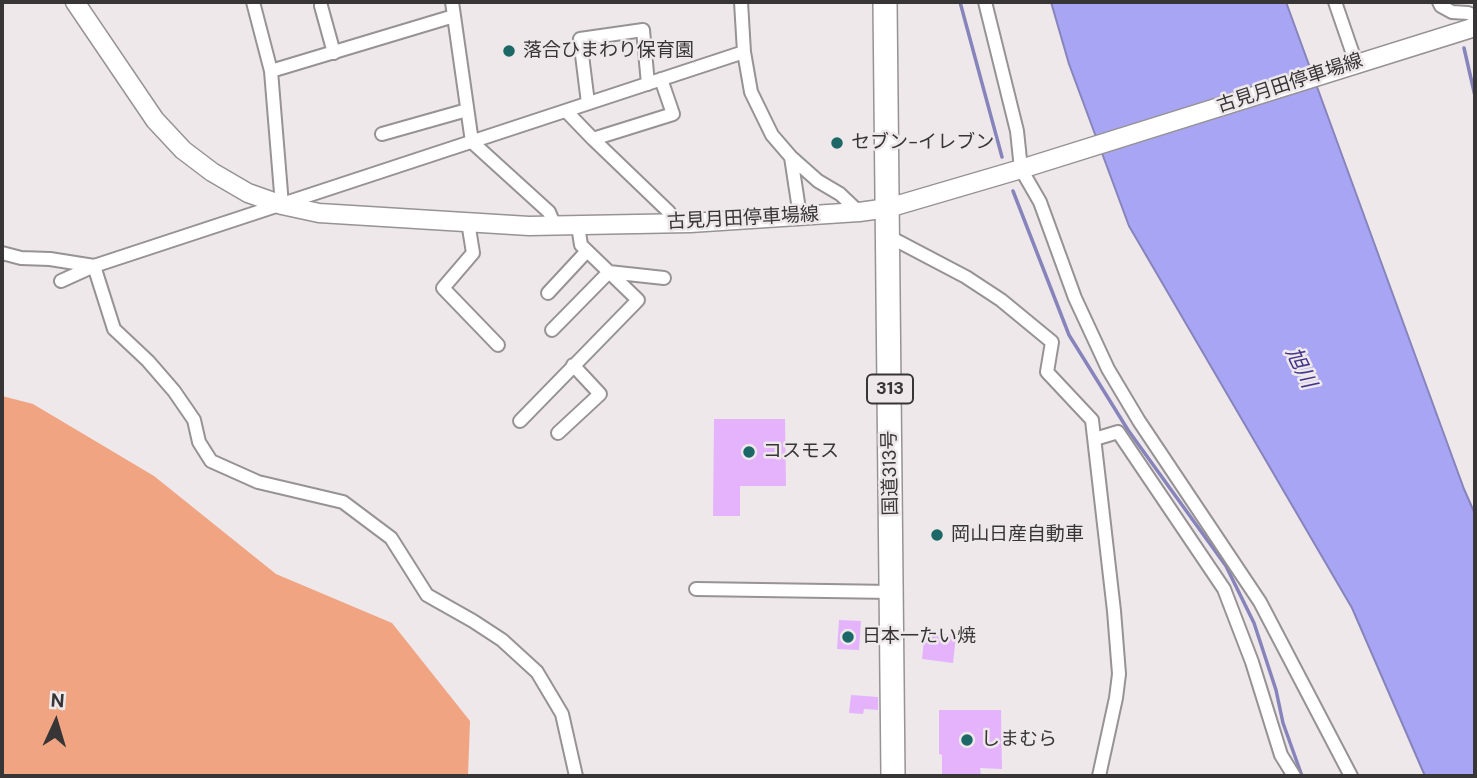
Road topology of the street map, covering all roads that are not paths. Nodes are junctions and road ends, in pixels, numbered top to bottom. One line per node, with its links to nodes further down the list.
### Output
1 (75, 2): 26 (main road, 古見月田停車場線)
2 (253, 2): 16 (street)
3 (452, 2): 10 (street)
4 (741, 2): 13 (street)
5 (885, 2): 27 (highway, 国道313号 / 313)
6 (985, 2): 25 (street)
7 (1335, 2): 15 (street)
8 (1439, 2): 11 (street)
9 (321, 6): 14 (street)
10 (454, 16): 14 (street); 19 (street)
11 (1475, 16)
12 (1475, 27): 15 (main road, 古見月田停車場線)
13 (744, 52): 17 (street); 24 (street)
14 (334, 53): 16 (street)
15 (1352, 64): 25 (main road, 古見月田停車場線)
16 (271, 71): 26 (street)
17 (654, 82): 18 (street); 18 (street); 22 (street)
18 (589, 103): 20 (street)
19 (467, 110): 21 (street); 23 (street)
20 (566, 111): 22 (street); 23 (street)
21 (382, 134)
22 (593, 139): 31 (street)
23 (472, 142): 26 (street); 32 (street)
24 (791, 157): 28 (street); 29 (street)
25 (1021, 169): 27 (main road, 古見月田停車場線); 54 (street)
26 (282, 205): 30 (main road, 古見月田停車場線); 37 (street)
27 (888, 208): 28 (main road, 古見月田停車場線); 34 (highway, 国道313号 / 313)
28 (859, 212): 29 (main road, 古見月田停車場線)
29 (800, 216): 31 (main road, 古見月田停車場線)
30 (468, 222): 32 (main road, 古見月田停車場線); 43 (street)
31 (670, 223): 33 (main road, 古見月田停車場線)
32 (555, 226): 33 (main road, 古見月田停車場線)
33 (578, 226): 35 (street)
34 (888, 236): 47 (street); 49 (highway, 国道313号 / 313)
35 (587, 251): 38 (street); 41 (street)
36 (2, 253): 37 (street)
37 (94, 266): 40 (street); 50 (street)
38 (609, 272): 39 (street); 42 (street); 44 (street)
39 (664, 278)
40 (61, 281)
41 (548, 293)
42 (552, 330)
43 (498, 345)
44 (573, 365): 45 (street); 46 (street)
45 (520, 421)
46 (558, 433)
47 (1095, 439): 52 (street); 53 (street)
48 (696, 589): 49 (street)
49 (892, 592): 51 (highway, 国道313号 / 313)
50 (576, 776)
51 (893, 776)
52 (1099, 776)
53 (1294, 776)
54 (1351, 776)

